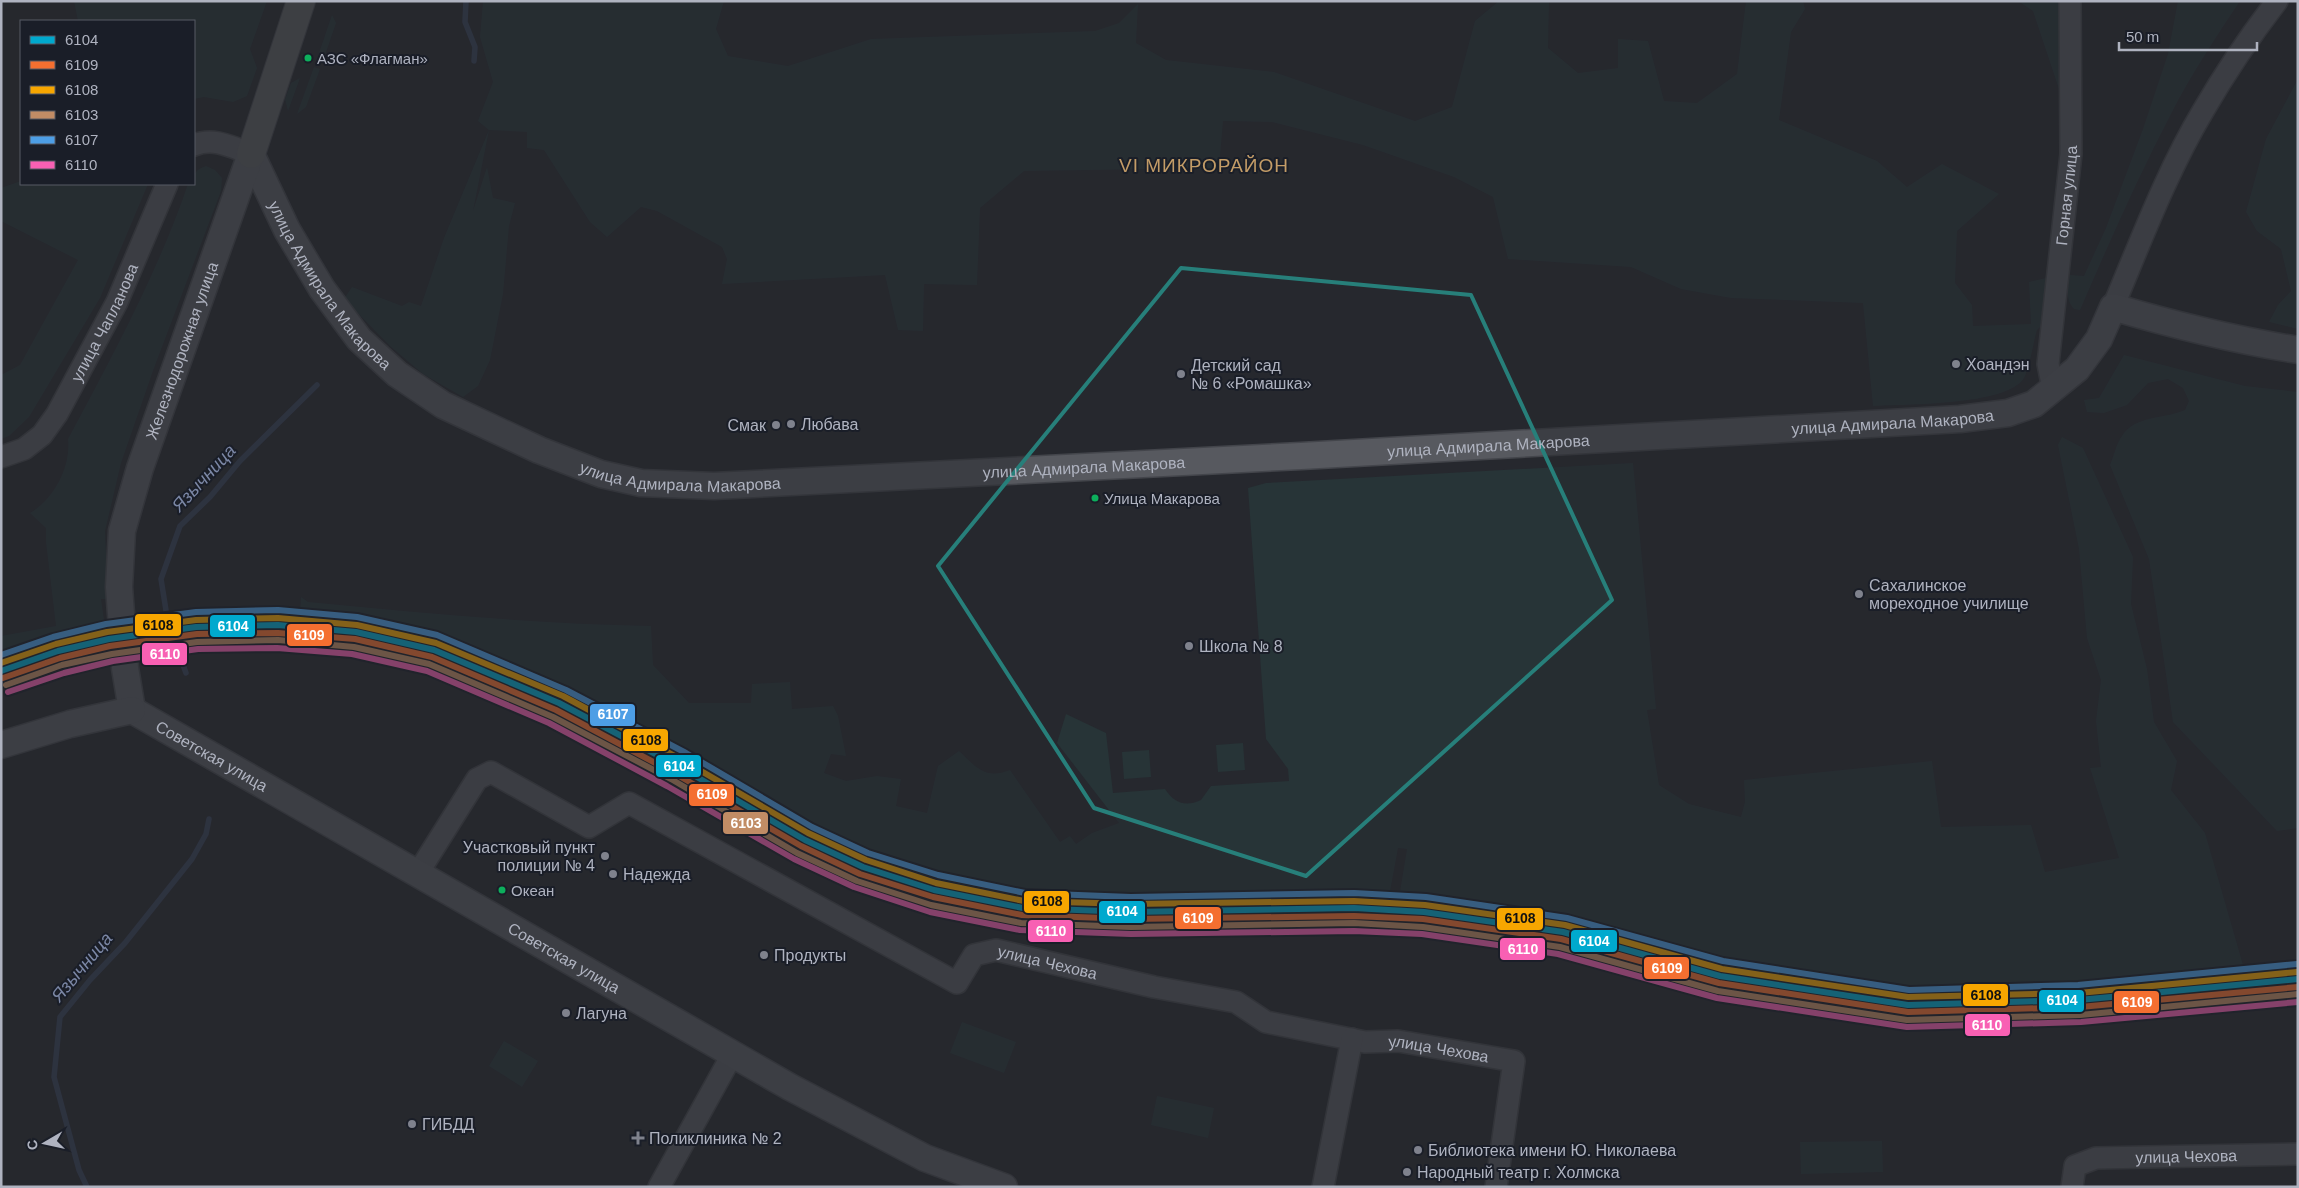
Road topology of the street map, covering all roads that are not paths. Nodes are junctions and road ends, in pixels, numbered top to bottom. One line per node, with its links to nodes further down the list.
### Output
1 (301, 1): 5 (highway, Железнодорожная улица)
2 (2070, 1): 9 (street, Горная улица)
3 (2277, 1): 7 (street)
4 (195, 145): 5 (street)
5 (251, 154): 9 (main road, улица Адмирала Макарова); 11 (main road, Железнодорожная улица)
6 (167, 185): 10 (street, улица Чапланова)
7 (2113, 308): 8 (main road); 9 (main road, улица Адмирала Макарова)
8 (2298, 350)
9 (2053, 389)
10 (1, 457)
11 (132, 710): 12 (main road); 13 (main road, Советская улица)
12 (1, 745)
13 (418, 873): 14 (street, улица Чехова); 15 (main road, Советская улица)
14 (1352, 1040): 19 (street); 20 (street, улица Чехова)
15 (732, 1055): 17 (street); 18 (main road, Советская улица)
16 (2298, 1154): 21 (street, улица Чехова)
17 (659, 1187)
18 (1004, 1187)
19 (1324, 1187)
20 (1496, 1187)
21 (2072, 1187)

